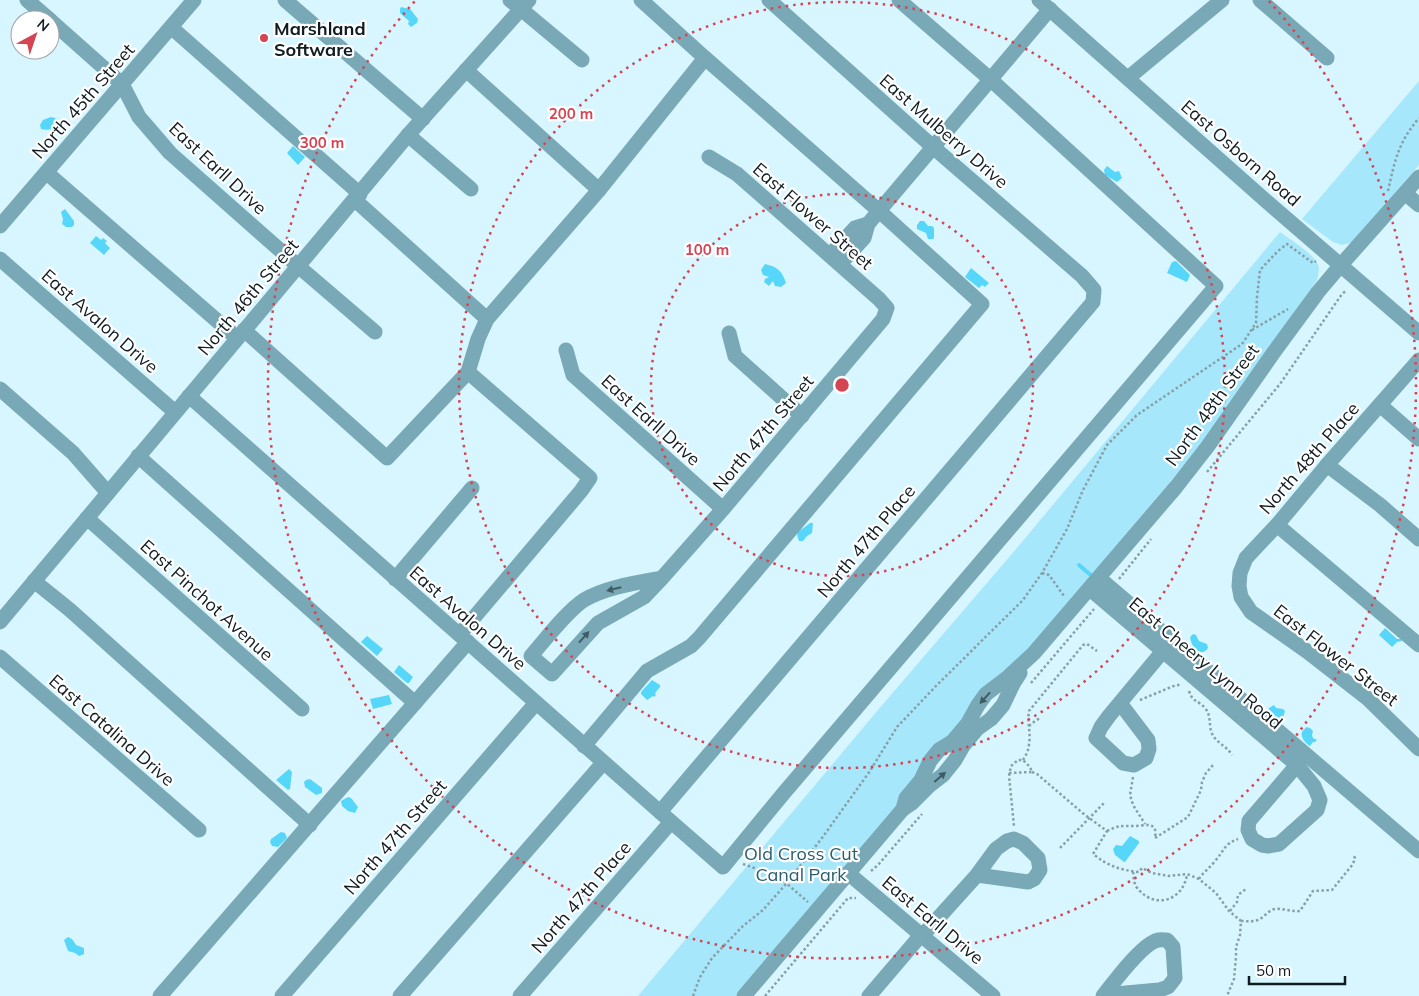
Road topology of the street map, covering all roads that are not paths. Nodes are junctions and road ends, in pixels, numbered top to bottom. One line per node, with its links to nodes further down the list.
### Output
1 (27, 0): 11 (street, East Earll Drive)
2 (194, 0): 12 (street, North 45th Street)
3 (285, 0): 21 (street)
4 (641, 0): 14 (street)
5 (769, 0): 23 (street, East Mulberry Drive)
6 (899, 0): 19 (street)
7 (1222, 0): 18 (street)
8 (1260, 0): 15 (street)
9 (520, 3): 16 (street); 17 (street, North 46th Street)
10 (1044, 5): 18 (street, East Osborn Road); 19 (street)
11 (38, 10)
12 (172, 28): 20 (street, North 45th Street); 30 (street)
13 (60, 29): 20 (street, East Earll Drive)
14 (706, 58): 28 (street); 32 (street)
15 (1327, 58)
16 (582, 60)
17 (466, 70): 21 (street, North 46th Street); 28 (street)
18 (1128, 78): 37 (street, East Osborn Road)
19 (990, 79): 23 (street); 81 (street, East Avalon Drive)
20 (122, 84): 25 (street, North 45th Street); 36 (street, East Earll Drive)
21 (423, 119): 22 (street, North 46th Street)
22 (408, 135): 27 (street); 30 (street, North 46th Street)
23 (933, 147): 32 (street); 38 (street, East Mulberry Drive)
24 (709, 157): 35 (street, East Flower Street)
25 (46, 172): 33 (street, North 45th Street); 44 (street)
26 (1419, 178): 29 (street, North 48th Street)
27 (471, 189)
28 (599, 190): 40 (street)
29 (1406, 194): 31 (street); 37 (street, North 48th Street)
30 (357, 197): 36 (street, North 46th Street); 40 (street)
31 (1419, 205)
32 (879, 211): 35 (street); 77 (street)
33 (0, 226)
34 (0, 259): 51 (street, East Avalon Drive)
35 (835, 260): 39 (street, East Flower Street)
36 (298, 266): 41 (street, East Earll Drive); 44 (street, North 46th Street)
37 (1340, 266): 43 (street, East Osborn Road); 65 (street, North 48th Street)
38 (1094, 290): 81 (street, North 47th Place)
39 (887, 308): 52 (street, North 47th Street)
40 (487, 319): 47 (street)
41 (376, 332)
42 (729, 333): 52 (street)
43 (1419, 333)
44 (241, 334): 47 (street); 49 (street, North 46th Street)
45 (566, 350): 58 (street, East Earll Drive)
46 (1419, 360): 50 (street, North 48th Place)
47 (468, 372): 69 (street)
48 (2, 395): 57 (street)
49 (189, 396): 51 (street, North 46th Street); 63 (street, East Avalon Drive)
50 (1380, 405): 53 (street); 55 (street, North 48th Place)
51 (175, 412): 54 (street, North 46th Street)
52 (802, 416): 58 (street, North 47th Street)
53 (1419, 440)
54 (138, 456): 57 (street, North 46th Street); 73 (street)
55 (1327, 465): 60 (street, North 48th Place); 61 (street)
56 (472, 488): 63 (street)
57 (108, 493): 59 (street, North 46th Street)
58 (723, 509): 62 (street, North 47th Street)
59 (87, 518): 64 (street, North 46th Street); 76 (street, East Pinchot Avenue)
60 (1277, 525): 66 (street, North 48th Place); 70 (street)
61 (1419, 539)
62 (662, 578): 62 (street, North 47th Street, one-way to 62)
63 (396, 579): 69 (street, East Avalon Drive)
64 (34, 581): 67 (street, North 46th Street); 82 (street)
65 (1094, 583): 71 (street, East Cheery Lynn Road); 84 (street); 85 (street, North 48th Street)
66 (1239, 586): 78 (street, East Flower Street)
67 (6, 604): 68 (street, North 46th Street)
68 (0, 622)
69 (464, 638): 73 (street); 74 (street, East Avalon Drive)
70 (1419, 645)
71 (1163, 651): 75 (street); 80 (street, East Cheery Lynn Road)
72 (0, 657): 83 (street, East Catalina Drive)
73 (415, 703): 82 (street)
74 (536, 703): 77 (street, East Avalon Drive); 90 (street, North 47th Street)
75 (1120, 703)
76 (302, 709)
77 (584, 746): 79 (street, East Avalon Drive)
78 (1419, 749)
79 (603, 762): 81 (street, East Avalon Drive); 91 (street)
80 (1297, 765): 80 (street, East Cheery Lynn Road)
81 (665, 817): 92 (street, North 47th Place)
82 (310, 825): 89 (street)
83 (198, 830)
84 (1419, 850)
85 (848, 873): 87 (street, East Earll Drive); 93 (street, North 48th Street)
86 (977, 876): 86 (street); 87 (street)
87 (922, 936): 94 (street); 95 (street, East Earll Drive)
88 (1103, 995): 88 (street)
89 (160, 996)
90 (282, 996)
91 (400, 996)
92 (520, 996)
93 (744, 996)
94 (869, 996)
95 (992, 996)

